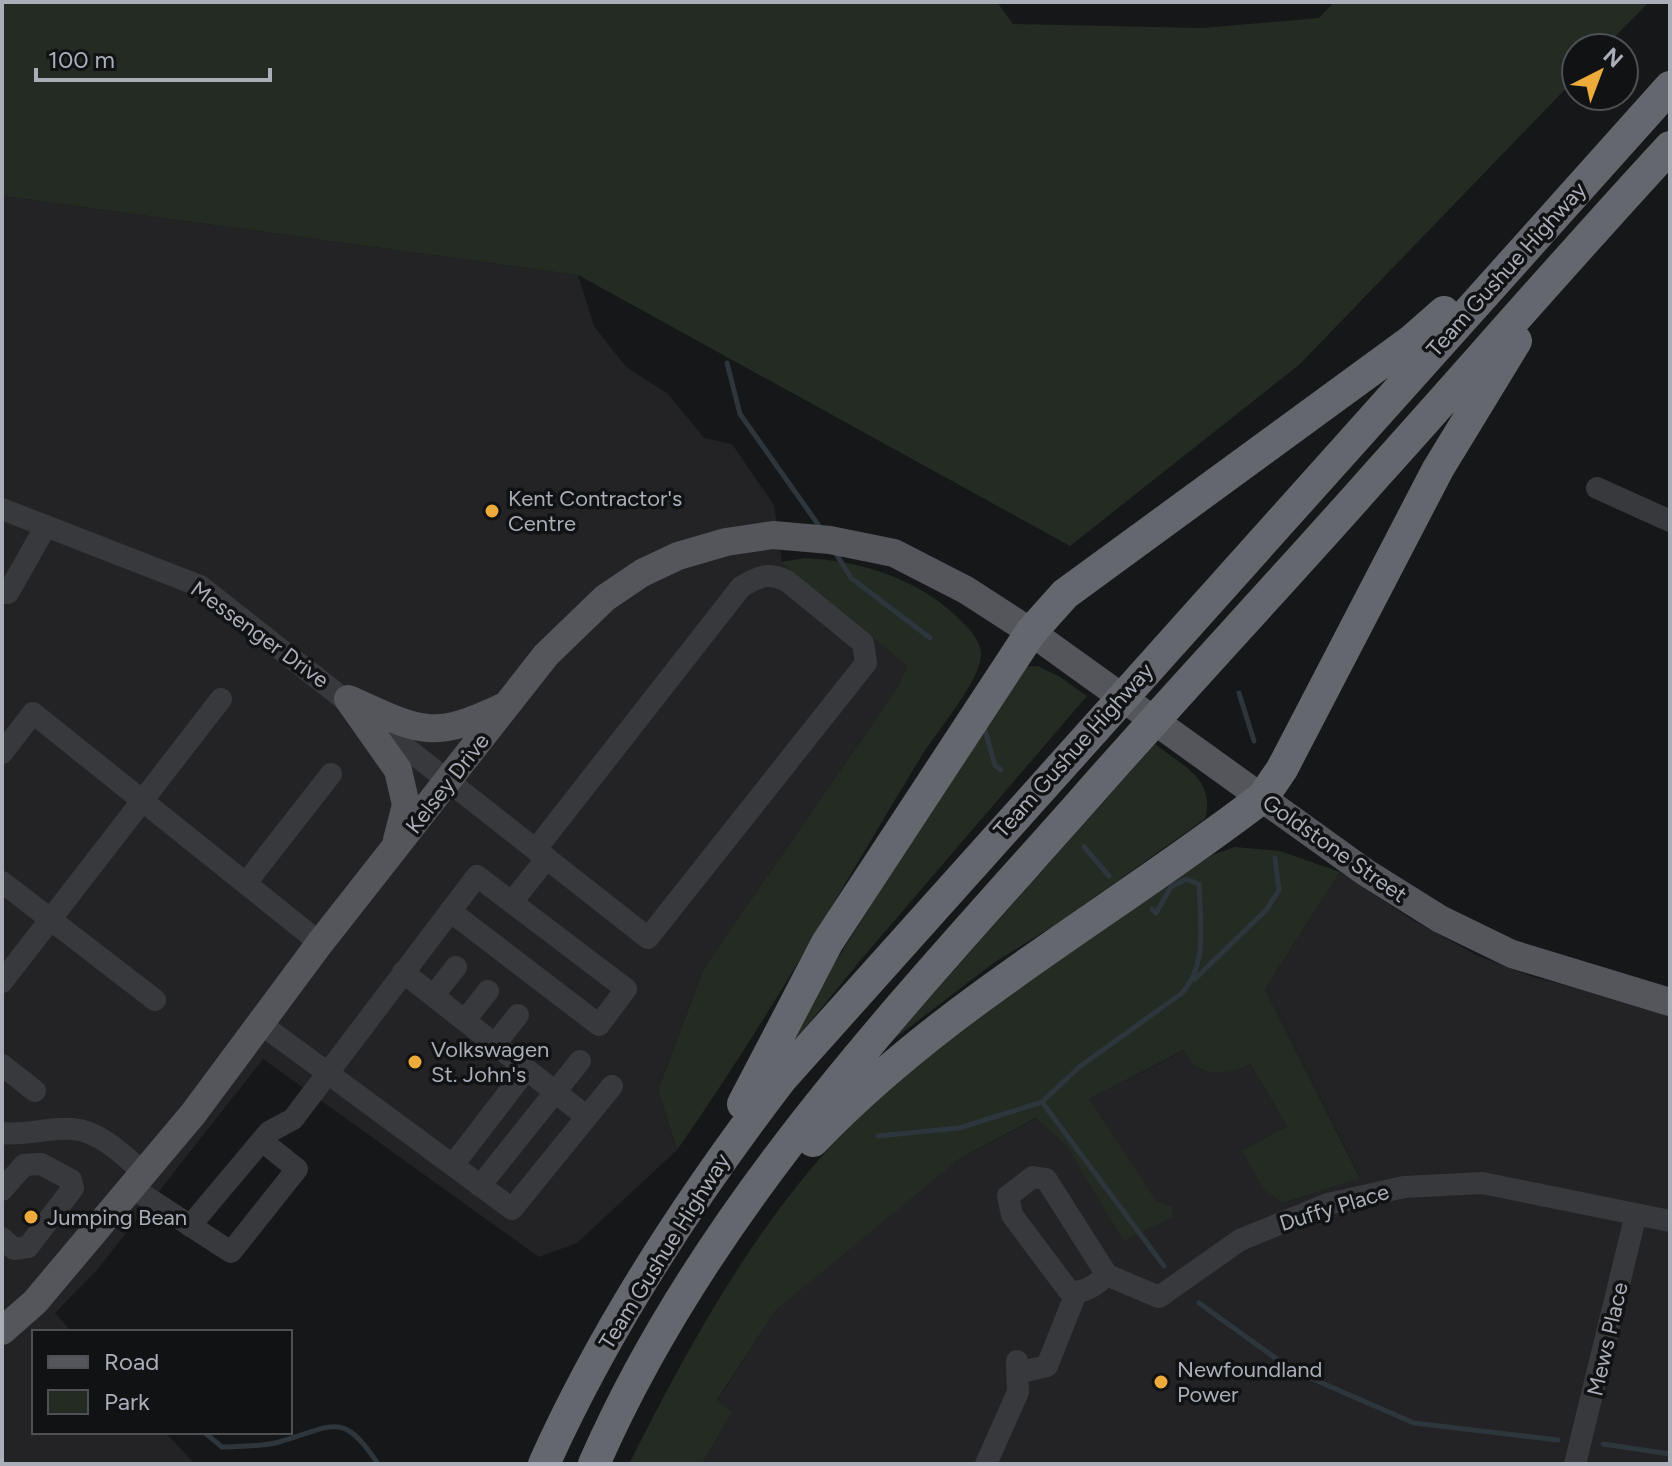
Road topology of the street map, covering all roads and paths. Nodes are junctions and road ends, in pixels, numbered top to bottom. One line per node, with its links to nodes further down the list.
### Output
1 (1670, 87): 3 (highway, Team Gushue Highway)
2 (1670, 147): 4 (highway, Team Gushue Highway)
3 (1547, 224): 10 (highway); 54 (highway, Team Gushue Highway)
4 (1575, 250): 17 (highway); 59 (highway, Team Gushue Highway)
5 (1597, 488): 7 (street)
6 (2, 509): 8 (street, Messenger Drive)
7 (1670, 521)
8 (46, 526): 9 (street); 12 (street, Messenger Drive)
9 (4, 597)
10 (1031, 632): 13 (main road, Kelsey Drive); 17 (main road, Goldstone Street); 54 (highway)
11 (221, 699): 18 (street)
12 (348, 699): 13 (main road); 16 (street, Messenger Drive); 19 (main road)
13 (507, 705): 16 (main road, Kelsey Drive)
14 (2, 753): 18 (street)
15 (331, 774): 22 (street)
16 (450, 780): 19 (main road, Kelsey Drive); 20 (street, Messenger Drive)
17 (1263, 797): 33 (main road, Goldstone Street); 59 (highway)
18 (142, 800): 22 (street); 25 (street)
19 (394, 853): 26 (main road, Kelsey Drive)
20 (542, 854): 20 (street); 23 (street)
21 (2, 882): 25 (street)
22 (246, 883): 26 (street)
23 (512, 902): 24 (street); 24 (street)
24 (450, 911): 28 (street)
25 (50, 919): 29 (street); 32 (street)
26 (320, 943): 36 (main road, Kelsey Drive)
27 (456, 967): 31 (street)
28 (403, 972): 31 (street); 41 (street)
29 (2, 982)
30 (488, 991): 35 (street)
31 (433, 996): 35 (street)
32 (155, 1000)
33 (1670, 1002)
34 (518, 1015): 37 (street)
35 (465, 1020): 37 (street)
36 (261, 1024): 41 (street); 51 (main road, Kelsey Drive)
37 (495, 1044): 40 (street)
38 (580, 1061): 44 (street)
39 (2, 1065): 43 (street)
40 (526, 1070): 44 (street); 50 (street)
41 (326, 1072): 48 (street); 50 (street)
42 (612, 1086): 45 (street)
43 (35, 1091)
44 (555, 1092): 45 (street); 52 (street)
45 (587, 1117): 52 (street)
46 (40, 1132): 47 (street); 49 (street); 51 (street)
47 (2, 1133)
48 (262, 1141): 57 (street); 57 (street)
49 (41, 1164): 53 (street); 58 (street)
50 (453, 1165): 52 (street)
51 (138, 1180): 57 (street); 62 (main road, Kelsey Drive)
52 (480, 1186)
53 (2, 1190)
54 (697, 1195): 63 (highway, Team Gushue Highway)
55 (1636, 1214): 56 (street, Duffy Place); 60 (street, Duffy Place); 66 (street, Mews Place)
56 (1670, 1221)
57 (190, 1226)
58 (2, 1238)
59 (717, 1242): 64 (highway, Team Gushue Highway)
60 (1107, 1275): 61 (street); 61 (street)
61 (1076, 1293): 65 (street)
62 (2, 1331)
63 (544, 1464)
64 (594, 1464)
65 (986, 1464)
66 (1575, 1464)

